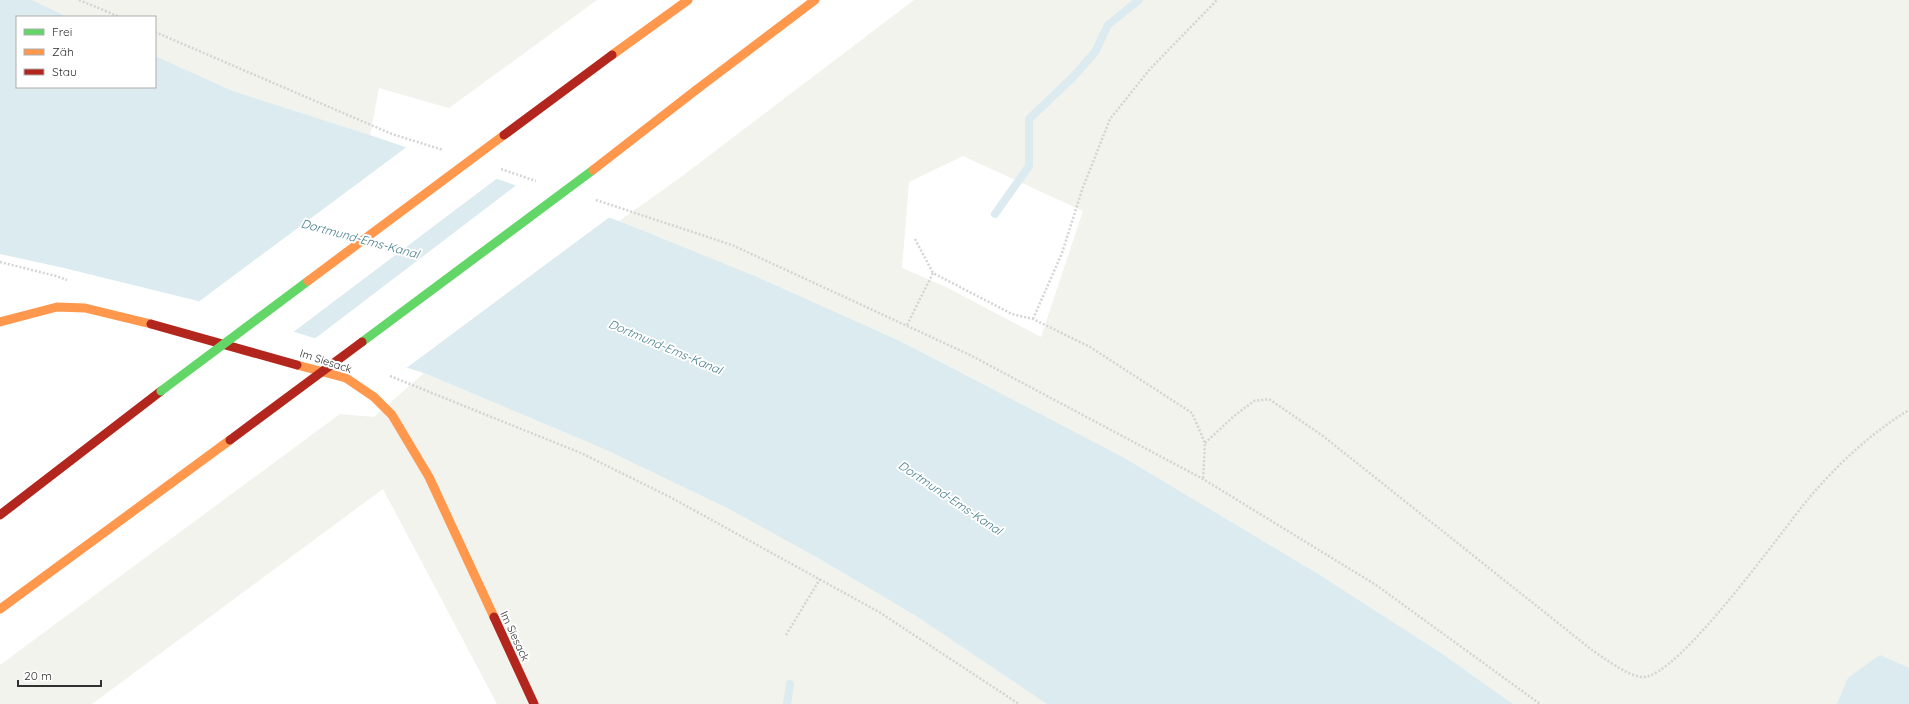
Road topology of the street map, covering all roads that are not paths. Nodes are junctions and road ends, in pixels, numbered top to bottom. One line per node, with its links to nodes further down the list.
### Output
1 (688, 0): 4 (main road, bridge)
2 (815, 0): 5 (main road, bridge)
3 (0, 322): 6 (main road, Im Siesack)
4 (0, 514)
5 (0, 609)
6 (534, 704)

